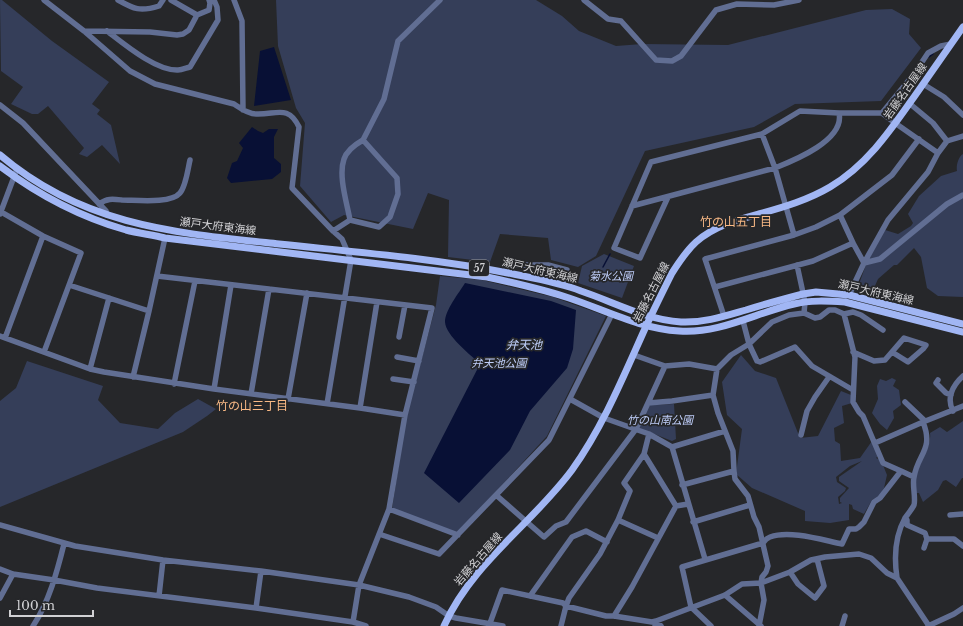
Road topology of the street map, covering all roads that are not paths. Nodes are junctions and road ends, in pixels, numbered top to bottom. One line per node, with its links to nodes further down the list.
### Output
1 (44, 0): 13 (street)
2 (118, 0): 3 (street)
3 (162, 0)
4 (171, 0): 11 (street)
5 (209, 0): 11 (street)
6 (214, 0): 14 (street)
7 (234, 0): 19 (street)
8 (440, 0): 26 (street)
9 (584, 0): 10 (street)
10 (797, 0)
11 (197, 15): 14 (street)
12 (963, 27): 15 (main road, 岩藤名古屋線)
13 (84, 31): 14 (street); 19 (street)
14 (107, 31)
15 (951, 44): 16 (main road, 岩藤名古屋線); 21 (street)
16 (923, 84): 17 (main road, 岩藤名古屋線); 22 (street)
17 (910, 103): 23 (main road, 岩藤名古屋線); 28 (street)
18 (0, 105): 38 (street)
19 (243, 110): 45 (street)
20 (839, 113): 21 (street); 24 (street); 33 (street)
21 (882, 113): 23 (street)
22 (963, 115)
23 (895, 123): 27 (street); 40 (main road, 岩藤名古屋線)
24 (762, 134): 33 (street); 39 (street)
25 (963, 136): 28 (street)
26 (363, 140): 44 (street); 44 (street)
27 (919, 140): 29 (street); 43 (street)
28 (947, 141): 29 (street)
29 (938, 153): 52 (street)
30 (0, 155): 34 (main road, 瀬戸大府東海線 / 57)
31 (190, 160): 38 (street)
32 (0, 166): 35 (main road, 瀬戸大府東海線 / 57)
33 (775, 168): 37 (street); 40 (street)
34 (17, 169): 35 (street); 42 (main road, 瀬戸大府東海線 / 57)
35 (14, 176): 41 (street); 48 (main road, 瀬戸大府東海線 / 57)
36 (963, 195): 52 (street)
37 (668, 197): 39 (street); 39 (street)
38 (99, 204): 42 (street)
39 (632, 206)
40 (786, 206): 46 (street); 74 (main road, 岩藤名古屋線)
41 (0, 213): 47 (street)
42 (107, 216): 50 (main road, 瀬戸大府東海線 / 57)
43 (840, 216): 46 (street); 49 (street)
44 (350, 220): 45 (street)
45 (334, 231): 50 (street)
46 (794, 235): 60 (street)
47 (43, 236): 57 (street); 81 (street)
48 (165, 238): 51 (main road, 瀬戸大府東海線 / 57); 55 (street)
49 (853, 243): 52 (street); 53 (street)
50 (348, 252): 51 (street); 54 (main road, 瀬戸大府東海線 / 57)
51 (351, 260): 65 (street); 71 (main road, 瀬戸大府東海線 / 57)
52 (864, 263): 64 (street)
53 (797, 265): 60 (street); 63 (street)
54 (506, 273): 59 (main road, 瀬戸大府東海線 / 57); 59 (street)
55 (157, 276): 56 (street); 70 (street)
56 (195, 281): 58 (street); 99 (street)
57 (69, 284): 66 (street); 84 (street)
58 (231, 285): 61 (street); 100 (street)
59 (562, 285): 74 (main road, 瀬戸大府東海線 / 57)
60 (715, 287): 75 (street)
61 (269, 289): 62 (street); 102 (street)
62 (307, 293): 65 (street); 105 (street)
63 (803, 294): 64 (main road, 瀬戸大府東海線 / 57); 68 (street); 75 (main road, 瀬戸大府東海線 / 57)
64 (849, 295): 77 (main road, 瀬戸大府東海線 / 57)
65 (346, 297): 67 (street); 109 (street)
66 (109, 298): 70 (street); 91 (street)
67 (377, 302): 69 (street); 111 (street)
68 (805, 302): 72 (street); 76 (main road, 瀬戸大府東海線 / 57); 80 (main road, 瀬戸大府東海線 / 57)
69 (405, 305): 82 (street); 89 (street)
70 (150, 311): 94 (street)
71 (612, 314): 78 (main road, 瀬戸大府東海線 / 57); 106 (street)
72 (804, 314): 73 (street); 83 (street)
73 (844, 314): 79 (street); 85 (street)
74 (651, 316): 75 (main road, 瀬戸大府東海線 / 57); 78 (main road, 岩藤名古屋線)
75 (724, 316)
76 (742, 321): 78 (main road, 瀬戸大府東海線 / 57); 83 (street)
77 (963, 324)
78 (647, 326): 87 (main road, 岩藤名古屋線)
79 (883, 330)
80 (963, 332)
81 (3, 337): 84 (street)
82 (399, 338)
83 (749, 344): 92 (street); 95 (street)
84 (44, 352): 91 (street)
85 (853, 352): 86 (street); 101 (street)
86 (892, 352): 86 (street)
87 (634, 355): 90 (street); 114 (main road, 岩藤名古屋線)
88 (397, 358): 89 (street)
89 (419, 361): 98 (street)
90 (665, 366): 92 (street); 108 (street)
91 (90, 369): 94 (street)
92 (717, 369): 103 (street)
93 (963, 376): 104 (street)
94 (133, 377): 99 (street)
95 (829, 377): 101 (street); 119 (street)
96 (393, 379): 98 (street)
97 (938, 380): 104 (street)
98 (414, 382): 113 (street)
99 (174, 384): 100 (street)
100 (214, 389): 102 (street)
101 (853, 390): 120 (street)
102 (250, 394): 105 (street)
103 (713, 395): 108 (street); 117 (street)
104 (951, 395): 112 (street)
105 (288, 399): 109 (street)
106 (570, 399): 114 (street); 127 (street)
107 (906, 402): 115 (street)
108 (648, 403): 116 (street)
109 (327, 404): 111 (street)
110 (963, 406): 112 (street)
111 (360, 408): 113 (street)
112 (952, 411): 115 (street)
113 (405, 415): 131 (street)
114 (604, 418): 116 (street); 136 (main road, 岩藤名古屋線)
115 (924, 422): 120 (street); 125 (street)
116 (636, 429): 118 (street); 136 (street)
117 (725, 431): 121 (street); 123 (street)
118 (649, 434): 121 (street); 122 (street)
119 (802, 435)
120 (875, 443): 124 (street)
121 (672, 447): 126 (street)
122 (644, 454): 130 (street); 135 (street)
123 (734, 471): 126 (street); 129 (street)
124 (901, 471): 125 (street); 144 (street)
125 (914, 477): 134 (street)
126 (682, 485): 128 (street)
127 (496, 496): 136 (street); 140 (street)
128 (688, 504): 130 (street); 137 (street)
129 (750, 505): 137 (street); 144 (street)
130 (676, 506): 141 (street)
131 (389, 509): 139 (street); 140 (street)
132 (950, 514): 133 (street)
133 (963, 514)
134 (905, 518): 142 (street); 155 (street)
135 (618, 520): 141 (street); 143 (street)
136 (526, 522): 167 (main road, 岩藤名古屋線)
137 (693, 522): 148 (street)
138 (0, 525): 145 (street)
139 (379, 534): 140 (street); 158 (street)
140 (458, 535)
141 (658, 538): 168 (street)
142 (927, 539): 146 (street); 147 (street)
143 (607, 542): 160 (street); 163 (street)
144 (763, 543): 148 (street); 157 (street)
145 (64, 544): 150 (street); 156 (street)
146 (963, 546)
147 (924, 548)
148 (705, 559): 164 (street)
149 (817, 559): 153 (street); 153 (street); 155 (street)
150 (163, 560): 152 (street); 159 (street)
151 (0, 569): 154 (street)
152 (261, 571): 158 (street); 165 (street)
153 (790, 572): 157 (street)
154 (13, 574): 156 (street); 162 (street)
155 (897, 578): 182 (street)
156 (54, 580): 159 (street); 173 (street)
157 (761, 583): 161 (street); 180 (street)
158 (359, 585): 167 (street); 170 (street)
159 (159, 596): 165 (street)
160 (530, 596): 163 (street); 172 (street)
161 (725, 596): 164 (street); 180 (street)
162 (0, 598)
163 (566, 606): 168 (street); 177 (street)
164 (691, 607): 171 (street); 179 (street)
165 (256, 608): 170 (street)
166 (963, 608): 182 (street)
167 (448, 616): 172 (street); 175 (main road, 岩藤名古屋線)
168 (614, 616): 171 (street)
169 (845, 616): 181 (street)
170 (353, 622): 174 (street)
171 (656, 624): 178 (street)
172 (489, 625): 176 (street)
173 (33, 626)
174 (366, 626)
175 (444, 626)
176 (503, 626)
177 (561, 626)
178 (662, 626)
179 (711, 626)
180 (760, 626)
181 (842, 626)
182 (929, 626)

